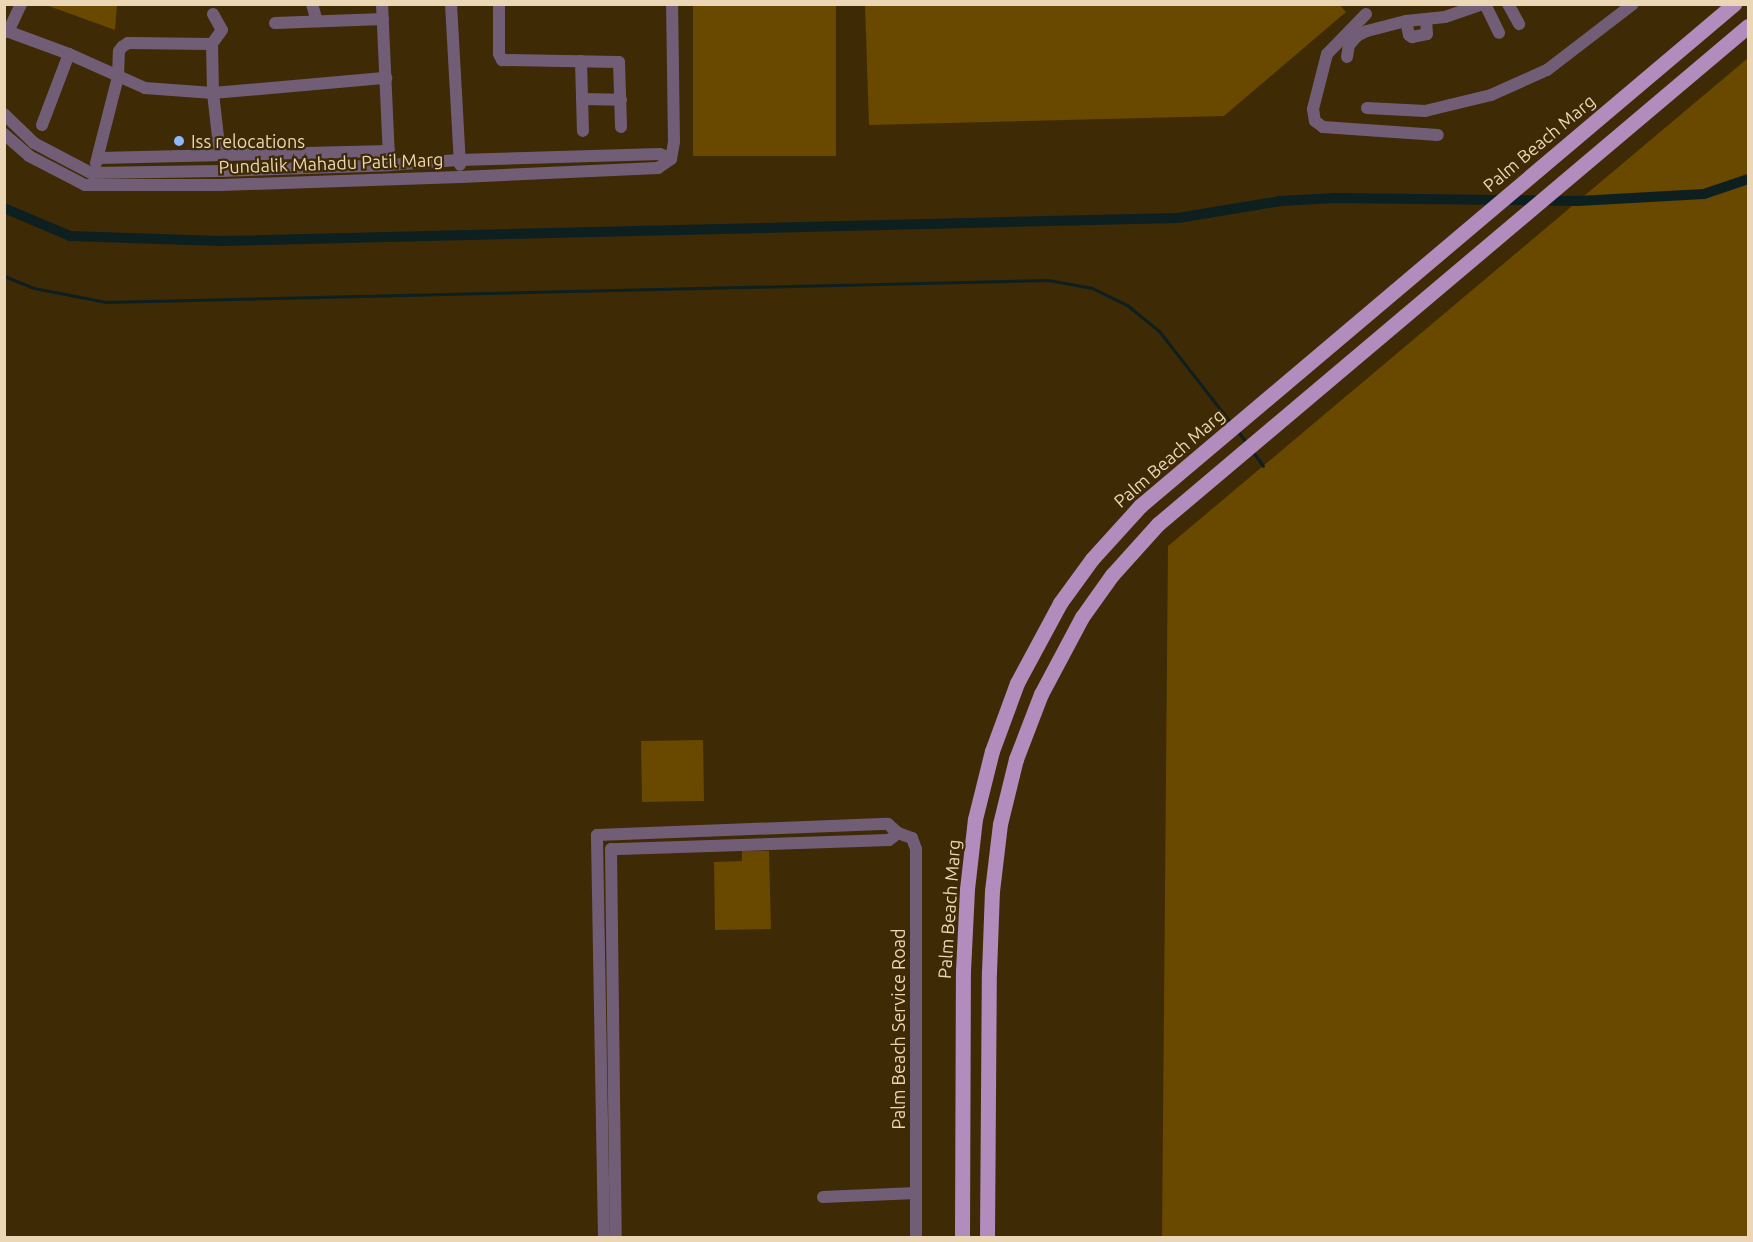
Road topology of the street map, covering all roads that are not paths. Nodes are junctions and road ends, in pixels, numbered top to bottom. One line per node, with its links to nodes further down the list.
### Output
1 (21, 4): 18 (street)
2 (312, 4): 14 (street)
3 (382, 4): 13 (street)
4 (451, 4): 40 (street)
5 (499, 4): 23 (street)
6 (672, 4): 39 (street)
7 (1484, 4): 19 (street); 22 (street)
8 (1508, 4): 16 (street)
9 (1633, 4): 29 (street)
10 (1734, 4): 53 (main road, Palm Beach Marg)
11 (1367, 13): 35 (street)
12 (213, 14): 20 (street)
13 (383, 19): 14 (street); 25 (street)
14 (317, 21): 15 (street)
15 (275, 23)
16 (1519, 24)
17 (1749, 26): 54 (main road)
18 (6, 31): 21 (street)
19 (1499, 33)
20 (212, 44): 24 (street); 26 (street)
21 (69, 54): 24 (street); 31 (street)
22 (1347, 57)
23 (581, 61): 27 (street); 28 (street)
24 (118, 77): 26 (street); 38 (street)
25 (386, 78): 26 (street); 36 (street)
26 (213, 93): 37 (street)
27 (582, 99): 28 (street); 33 (street)
28 (621, 100): 32 (street)
29 (1367, 108)
30 (4, 114): 42 (street)
31 (42, 124)
32 (621, 128)
33 (583, 131)
34 (4, 134): 44 (street, Pundalik Mahadu Patil Marg)
35 (1438, 135)
36 (389, 151): 37 (street); 41 (street)
37 (220, 154): 38 (street)
38 (99, 158): 42 (street)
39 (671, 159): 40 (street, Pundalik Mahadu Patil Marg); 43 (street, Pundalik Mahadu Patil Marg)
40 (459, 160): 41 (street, Pundalik Mahadu Patil Marg); 43 (street)
41 (389, 172): 42 (street, Pundalik Mahadu Patil Marg); 43 (street, Pundalik Mahadu Patil Marg); 44 (street, Pundalik Mahadu Patil Marg)
42 (91, 173): 44 (street)
43 (460, 177)
44 (85, 185)
45 (898, 833): 46 (street); 47 (street); 48 (street, Palm Beach Service Road)
46 (597, 835): 47 (street); 50 (street)
47 (611, 849): 51 (street)
48 (916, 1193): 49 (street); 52 (street, Palm Beach Service Road)
49 (823, 1197)
50 (604, 1238)
51 (616, 1238)
52 (916, 1238)
53 (962, 1238)
54 (987, 1238)

